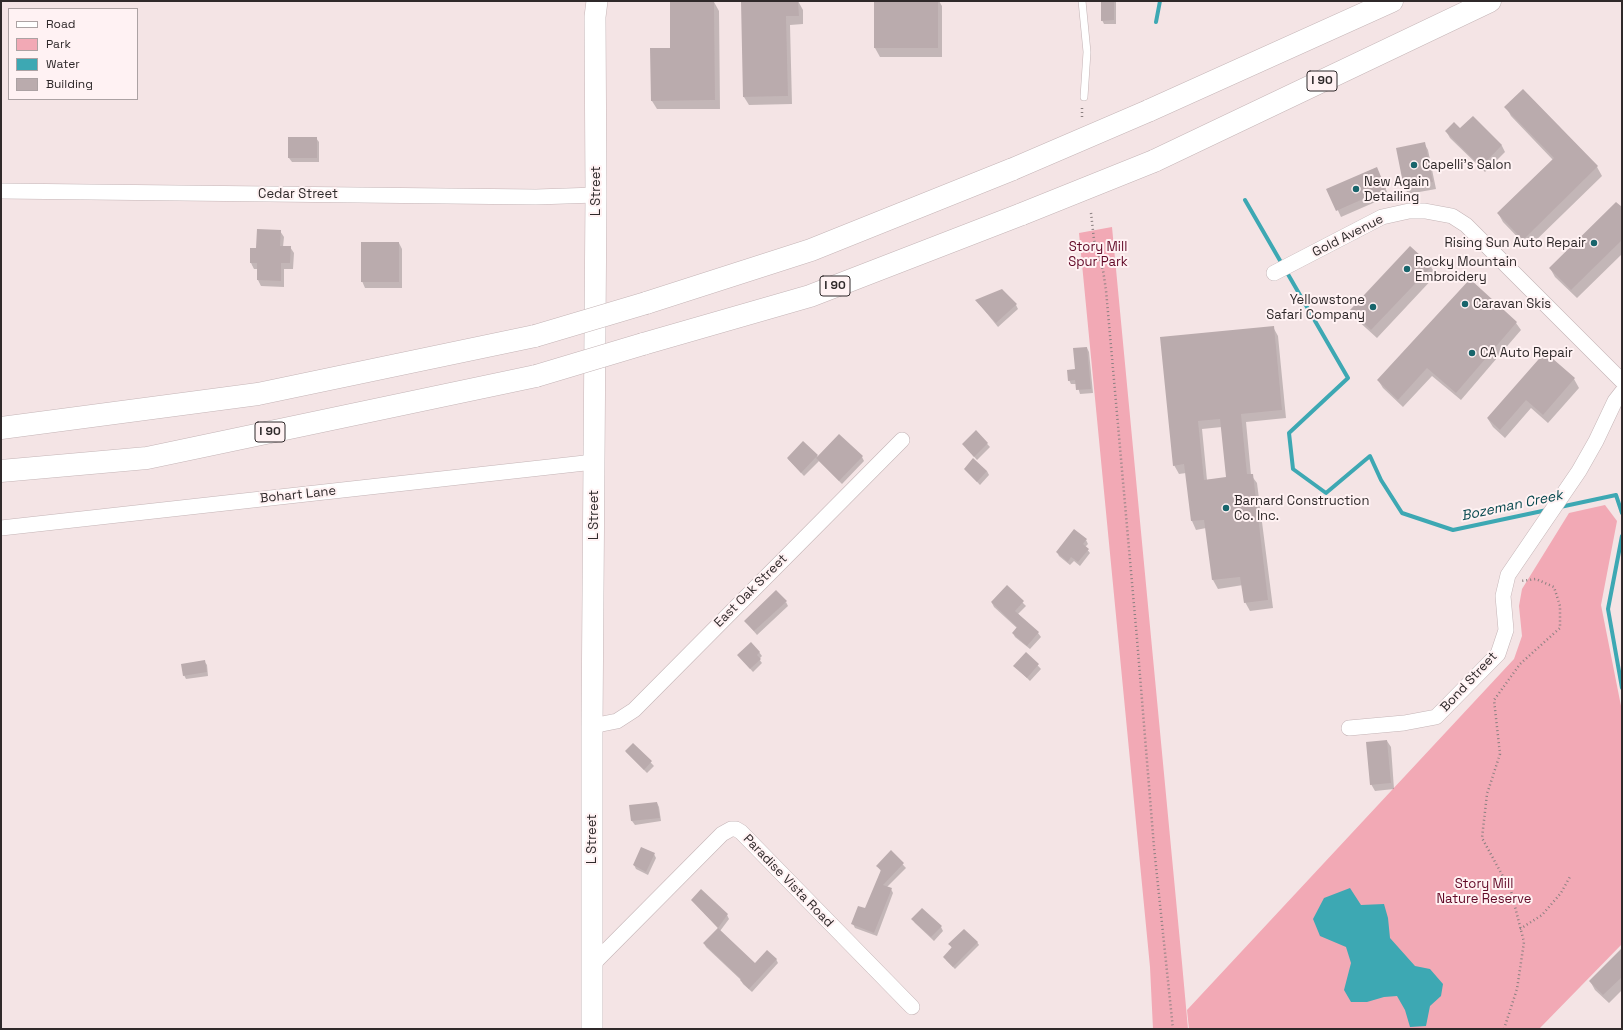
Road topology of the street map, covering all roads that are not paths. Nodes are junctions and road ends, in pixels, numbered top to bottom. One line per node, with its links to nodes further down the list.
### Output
1 (597, 1): 7 (street, L Street)
2 (1082, 1): 5 (lane)
3 (1392, 1): 11 (highway, bridge)
4 (1490, 1): 14 (highway, I 90, bridge)
5 (1084, 97)
6 (1, 191): 7 (street, Cedar Street)
7 (596, 195): 13 (street, L Street)
8 (1274, 273): 9 (street, Gold Avenue)
9 (1622, 381)
10 (1622, 392): 17 (street, Bond Street)
11 (1, 428)
12 (902, 440): 16 (street, East Oak Street)
13 (594, 462): 15 (street, Bohart Lane); 16 (street, L Street)
14 (1, 471)
15 (1, 528)
16 (592, 726): 18 (street, L Street)
17 (1349, 728)
18 (592, 965): 19 (street, Paradise Vista Road); 20 (street, L Street)
19 (912, 1008)
20 (592, 1029)

